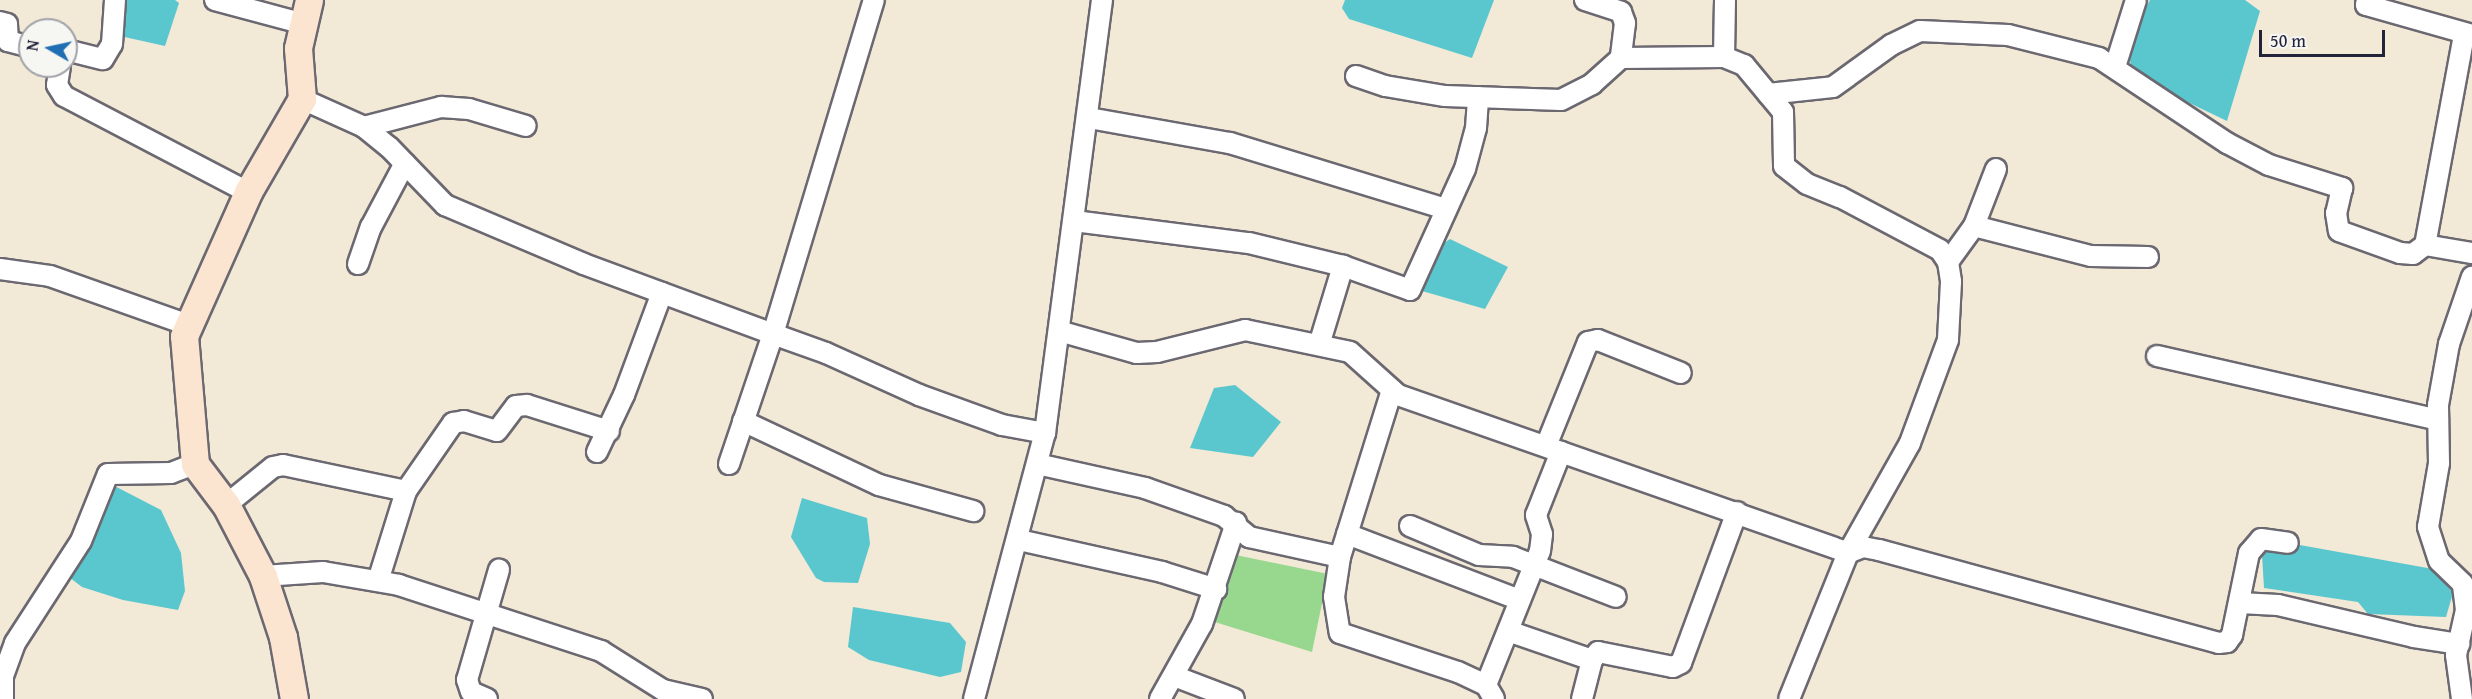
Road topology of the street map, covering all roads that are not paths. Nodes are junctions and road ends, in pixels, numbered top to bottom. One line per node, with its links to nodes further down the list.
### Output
1 (115, 0): 13 (street)
2 (215, 0): 9 (street)
3 (874, 0): 43 (street)
4 (1102, 0): 23 (street)
5 (1585, 0): 15 (street)
6 (1725, 0): 14 (street)
7 (2136, 0): 16 (street)
8 (2361, 2): 11 (street)
9 (307, 12): 22 (street)
10 (0, 22): 12 (street)
11 (2468, 35): 19 (street)
12 (18, 44)
13 (78, 53)
14 (1724, 57): 15 (street); 20 (street)
15 (1621, 58): 21 (street)
16 (2115, 68): 20 (street); 32 (street)
17 (1356, 76): 21 (street)
18 (58, 78): 28 (street)
19 (2463, 90): 32 (street)
20 (1768, 94): 35 (street)
21 (1478, 97): 29 (street)
22 (302, 99): 25 (street); 28 (street)
23 (1089, 118): 29 (street); 30 (street)
24 (526, 126): 25 (street)
25 (364, 127): 26 (street)
26 (405, 163): 36 (street); 40 (street)
27 (1996, 169): 31 (street)
28 (248, 192): 41 (street)
29 (1446, 209): 37 (street)
30 (1074, 221): 37 (street); 42 (street)
31 (1974, 226): 34 (street); 35 (street)
32 (2425, 245): 33 (street)
33 (2472, 253)
34 (2148, 257)
35 (1948, 262): 66 (street)
36 (358, 264)
37 (1343, 266): 44 (street)
38 (0, 269): 41 (street)
39 (2472, 277): 48 (street)
40 (662, 293): 43 (street); 50 (street)
41 (188, 325): 54 (street)
42 (1059, 332): 44 (street); 51 (street)
43 (773, 334): 49 (street); 51 (street)
44 (1319, 345): 47 (street)
45 (2157, 356): 48 (street)
46 (1681, 373): 52 (street)
47 (1392, 390): 52 (street); 63 (street)
48 (2438, 420): 78 (street)
49 (743, 421): 55 (street); 59 (street)
50 (609, 431): 53 (street); 57 (street)
51 (1045, 433): 56 (street)
52 (1554, 449): 60 (street); 68 (street)
53 (597, 452)
54 (195, 464): 58 (street); 84 (street)
55 (729, 464)
56 (1037, 464): 61 (street); 64 (street)
57 (406, 491): 58 (street); 71 (street)
58 (225, 505): 70 (street)
59 (973, 511)
60 (1737, 512): 66 (street); 79 (street)
61 (1236, 523): 67 (street); 72 (street)
62 (1410, 526): 68 (street)
63 (1347, 534): 67 (street); 74 (street)
64 (1019, 540): 72 (street); 83 (street)
65 (2288, 543): 75 (street)
66 (1848, 553): 75 (street); 91 (street)
67 (1340, 558): 82 (street)
68 (1534, 566): 73 (street); 74 (street)
69 (499, 570): 76 (street)
70 (263, 576): 71 (street); 85 (street)
71 (378, 581): 76 (street)
72 (1215, 589): 80 (street)
73 (1616, 597)
74 (1520, 600): 77 (street)
75 (2240, 603): 78 (street)
76 (486, 615): 86 (street); 87 (street)
77 (1508, 631): 79 (street); 82 (street)
78 (2458, 644): 81 (street)
79 (1592, 660): 90 (street)
80 (1174, 676): 88 (street); 89 (street)
81 (2465, 678): 92 (street)
82 (1490, 692)
83 (979, 698)
84 (3, 699)
85 (294, 699)
86 (487, 699)
87 (702, 699)
88 (1160, 699)
89 (1234, 699)
90 (1582, 699)
91 (1789, 699)
92 (2462, 699)

